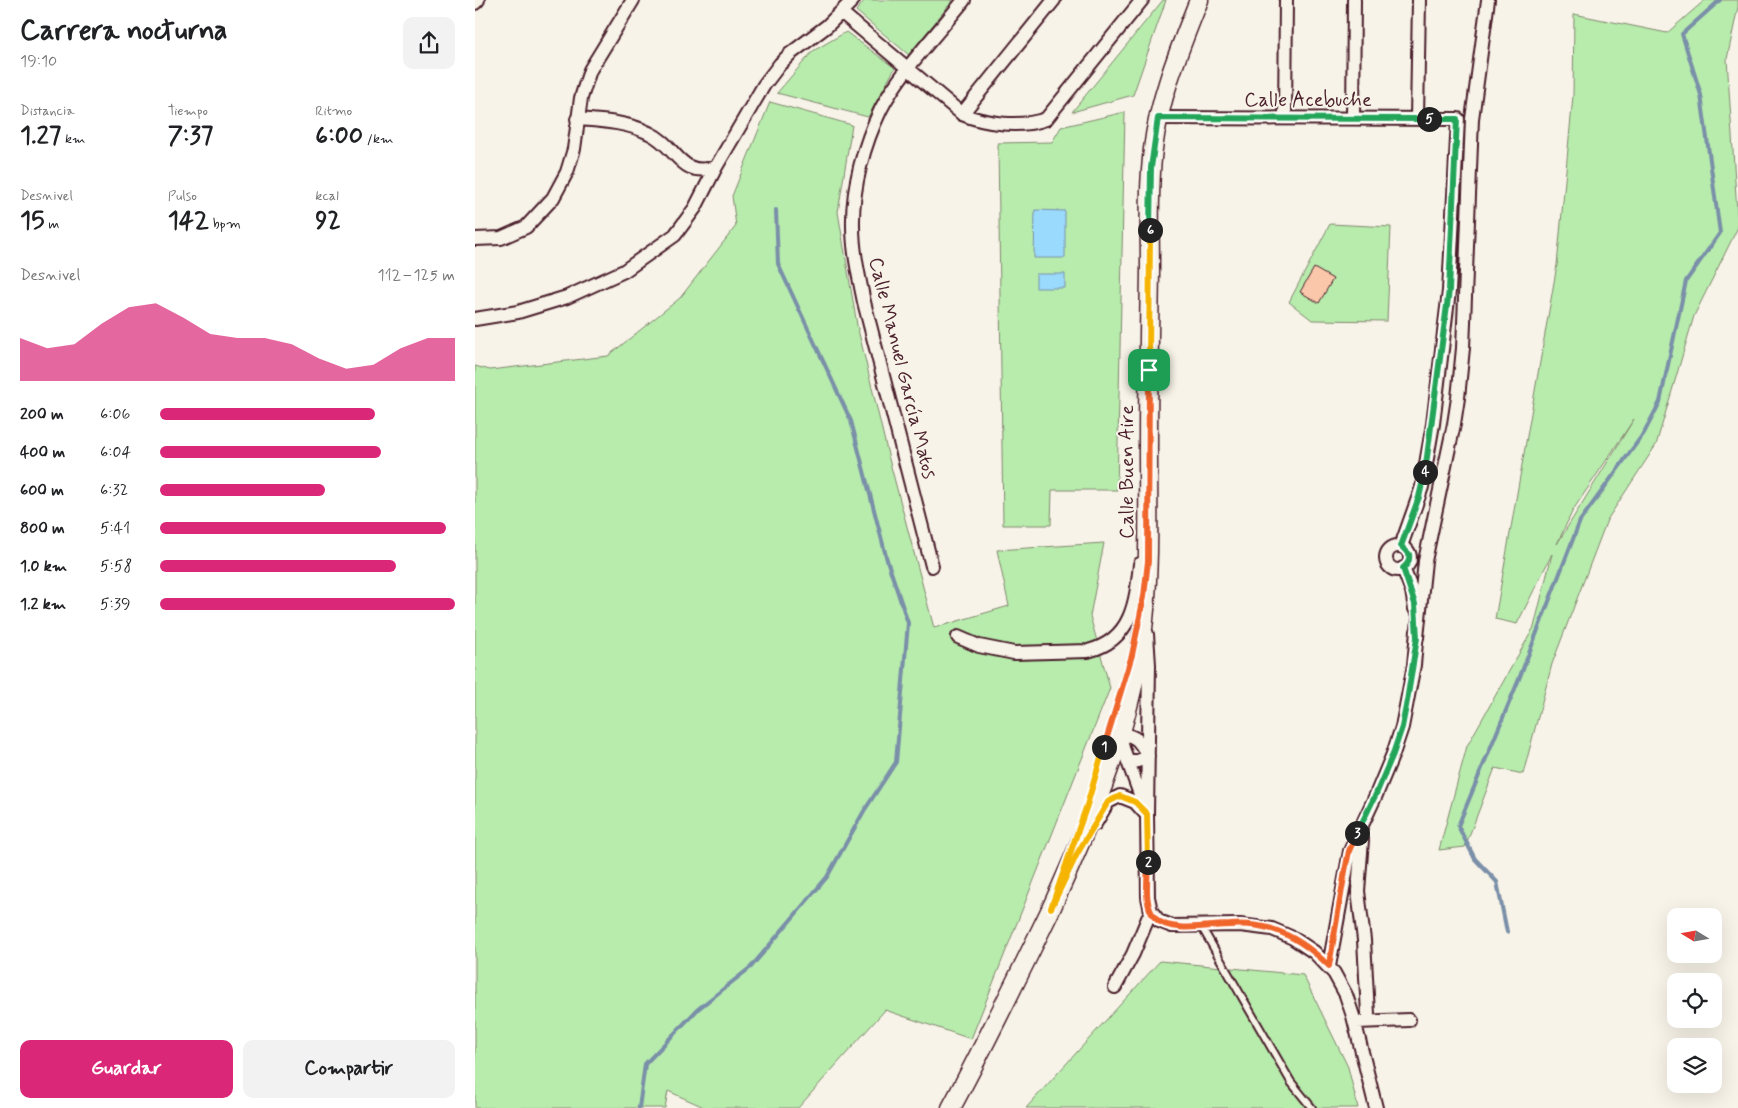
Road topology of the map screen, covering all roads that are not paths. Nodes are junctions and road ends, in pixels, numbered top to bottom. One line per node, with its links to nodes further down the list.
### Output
1 (478, 0): 12 (street)
2 (633, 0): 20 (street)
3 (853, 0): 13 (street)
4 (964, 0): 14 (street, Calle Manuel García Matos)
5 (1054, 0): 15 (street)
6 (1142, 0): 15 (street)
7 (1199, 0): 16 (main road, Calle Buen Aire)
8 (1286, 0): 17 (street)
9 (1354, 0): 18 (street)
10 (1419, 0): 19 (street)
11 (1487, 0): 31 (street)
12 (475, 3)
13 (842, 13): 14 (street); 21 (street)
14 (908, 69): 15 (street); 27 (street, Calle Manuel García Matos)
15 (962, 114)
16 (1158, 118): 17 (street, Calle Acebuche); 24 (main road, Calle Buen Aire)
17 (1285, 118): 18 (street, Calle Acebuche)
18 (1353, 118): 19 (street, Calle Acebuche)
19 (1417, 118): 25 (street, Calle Acebuche)
20 (577, 119): 21 (street); 22 (street)
21 (716, 167): 23 (street)
22 (475, 239)
23 (475, 319)
24 (1148, 501): 26 (main road, Calle Buen Aire); 30 (street)
25 (1401, 546): 28 (street); 28 (street)
26 (1148, 561): 29 (main road); 38 (main road)
27 (932, 566)
28 (1403, 568): 31 (street)
29 (1144, 620): 32 (main road); 33 (street)
30 (958, 637)
31 (1417, 638): 36 (street)
32 (1120, 733): 33 (street); 34 (street); 37 (main road)
33 (1148, 756): 34 (street); 35 (street)
34 (1128, 761): 35 (street)
35 (1147, 814): 37 (street); 39 (street)
36 (1357, 832): 41 (street); 43 (street)
37 (1077, 854): 38 (main road)
38 (1051, 908): 46 (main road)
39 (1151, 912): 40 (street); 42 (street)
40 (1201, 926): 41 (street); 47 (lane)
41 (1329, 966): 45 (street)
42 (1115, 987)
43 (1368, 1014)
44 (1409, 1020): 45 (street)
45 (1354, 1022): 48 (street)
46 (951, 1108)
47 (1312, 1108)
48 (1376, 1108)

